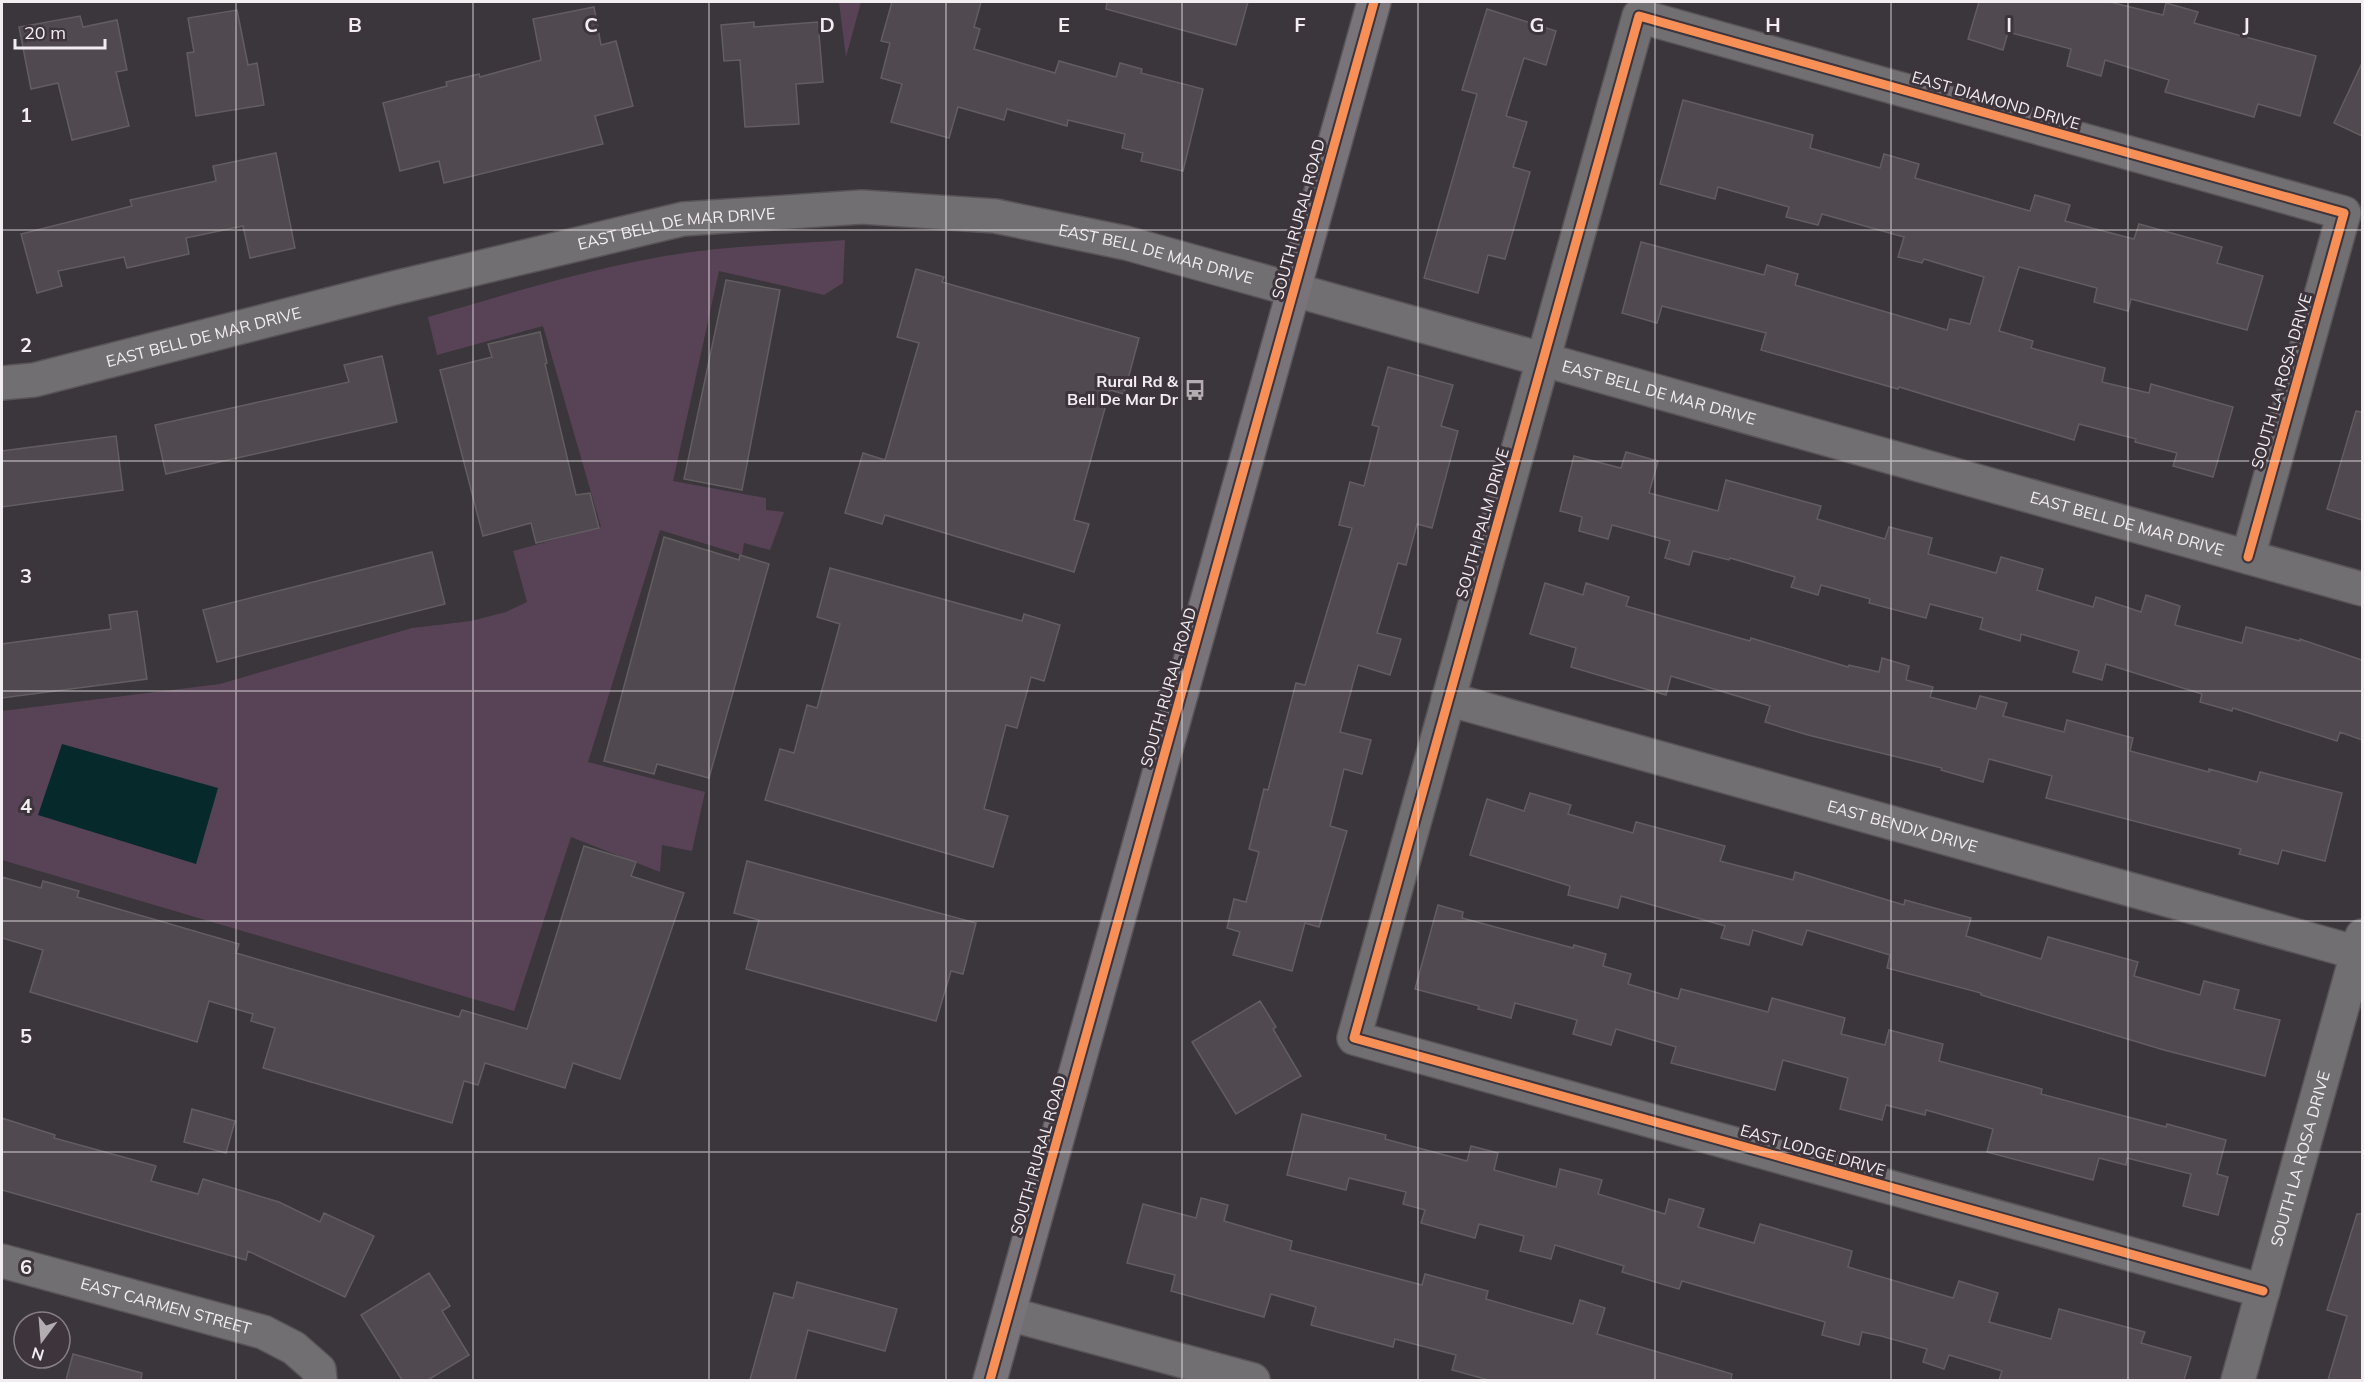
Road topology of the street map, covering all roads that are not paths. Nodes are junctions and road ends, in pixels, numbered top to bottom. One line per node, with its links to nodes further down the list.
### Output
1 (1374, 2): 4 (main road, SOUTH RURAL ROAD)
2 (1639, 16): 3 (street, EAST DIAMOND DRIVE); 5 (street, SOUTH PALM DRIVE)
3 (2344, 213): 7 (street, SOUTH LA ROSA DRIVE)
4 (1293, 290): 5 (street, EAST BELL DE MAR DRIVE); 6 (street, EAST BELL DE MAR DRIVE); 14 (main road, SOUTH RURAL ROAD)
5 (1543, 361): 7 (street, EAST BELL DE MAR DRIVE); 9 (street, SOUTH PALM DRIVE)
6 (2, 383)
7 (2248, 557): 8 (street, EAST BELL DE MAR DRIVE)
8 (2362, 589)
9 (1448, 699): 10 (street, EAST BENDIX DRIVE); 11 (street, SOUTH PALM DRIVE)
10 (2360, 945): 13 (street, SOUTH LA ROSA DRIVE)
11 (1354, 1038): 13 (street, EAST LODGE DRIVE)
12 (2, 1261): 15 (street, EAST CARMEN STREET)
13 (2263, 1291): 18 (street, SOUTH LA ROSA DRIVE)
14 (1009, 1314): 16 (main road, SOUTH RURAL ROAD); 17 (street)
15 (320, 1375)
16 (990, 1380)
17 (1253, 1380)
18 (2238, 1380)

